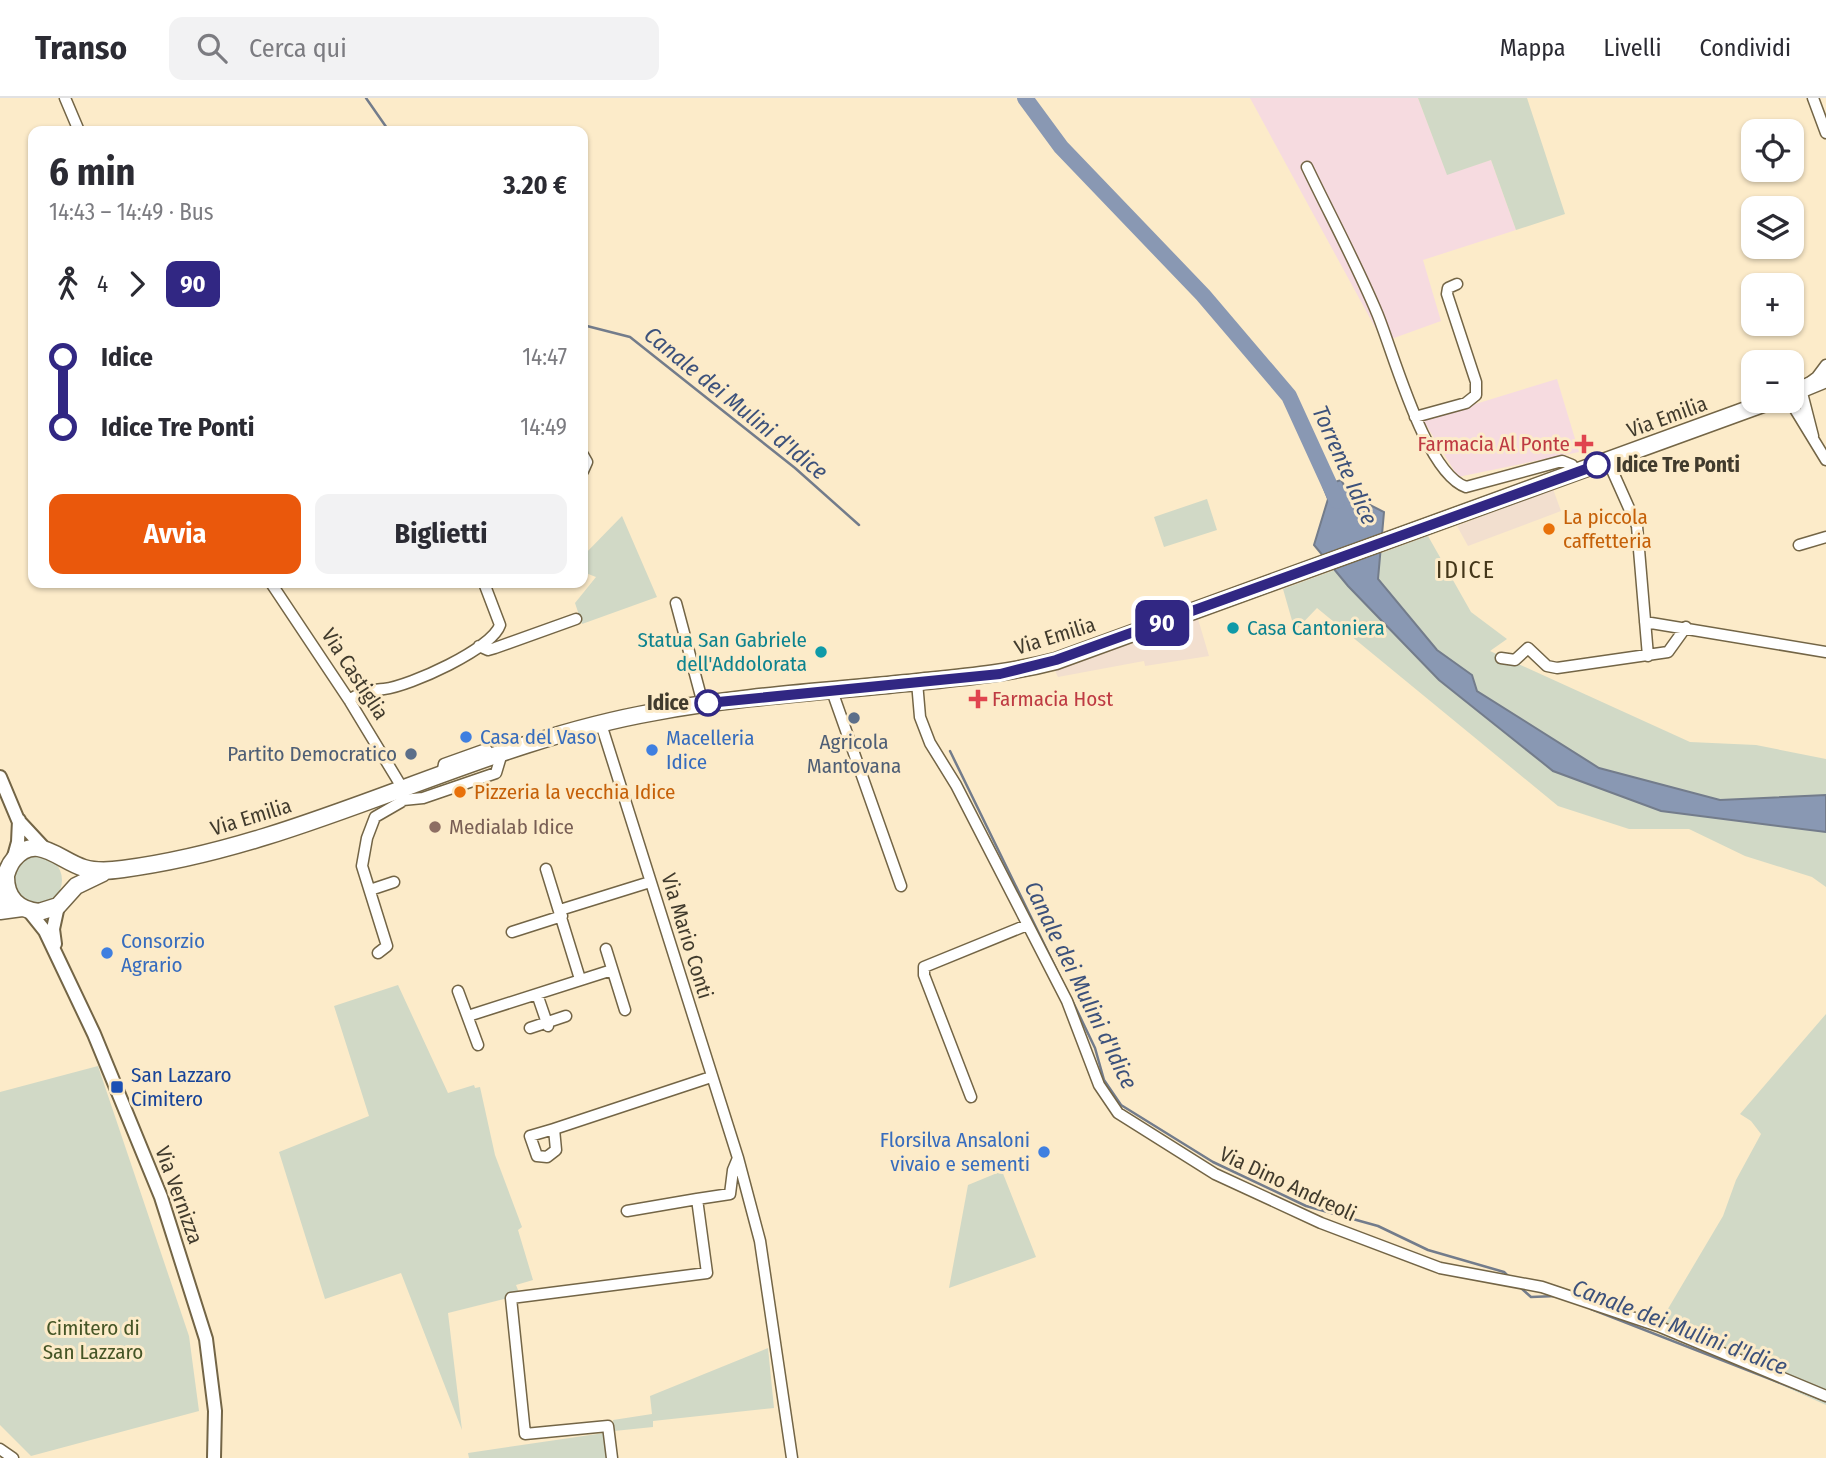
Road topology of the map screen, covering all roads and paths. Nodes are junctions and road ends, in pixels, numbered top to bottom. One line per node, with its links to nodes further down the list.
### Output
1 (65, 98): 3 (street)
2 (1813, 98): 4 (street)
3 (77, 126)
4 (1826, 133)
5 (1307, 167): 14 (street)
6 (1457, 284): 14 (street)
7 (1826, 365): 9 (street)
8 (1826, 380): 10 (main road)
9 (1804, 387)
10 (1804, 390)
11 (1741, 412): 17 (main road, Via Emilia)
12 (1803, 413): 15 (street)
13 (1803, 413): 15 (street)
14 (1415, 417): 18 (street)
15 (1813, 436): 16 (street)
16 (1826, 460)
17 (1608, 461): 19 (main road, Via Emilia); 27 (street)
18 (1542, 466): 19 (street); 20 (street)
19 (1577, 473): 20 (main road, Via Emilia)
20 (1560, 479): 33 (main road, Via Emilia)
21 (1826, 537): 22 (street)
22 (1799, 545)
23 (274, 588): 35 (street, Via Castiglia)
24 (486, 588): 29 (street)
25 (676, 603): 36 (street)
26 (576, 619): 29 (street)
27 (1645, 622): 28 (street); 31 (street)
28 (1686, 627): 30 (street); 31 (street)
29 (479, 646): 35 (street)
30 (1826, 652)
31 (1648, 656): 32 (street)
32 (1501, 658)
33 (917, 682): 34 (main road, Via Emilia); 59 (street, Via Dino Andreoli)
34 (832, 691): 36 (main road, Via Emilia); 51 (street)
35 (349, 700): 40 (street, Via Castiglia)
36 (703, 704): 37 (main road, Via Emilia)
37 (601, 724): 38 (main road, Via Emilia); 50 (street, Via Mario Conti)
38 (497, 755): 40 (main road, Via Emilia); 40 (street, Via Emilia)
39 (0, 777): 42 (street)
40 (403, 794): 41 (main road, Via Emilia); 43 (street, Via Emilia)
41 (352, 807): 43 (street); 48 (main road, Via Emilia)
42 (19, 820): 44 (street); 46 (street)
43 (372, 822): 52 (street)
44 (44, 848): 45 (main road, Via Emilia); 46 (main road)
45 (63, 859): 48 (main road, Via Emilia); 53 (main road)
46 (10, 867): 54 (main road); 56 (main road)
47 (546, 869): 58 (street)
48 (107, 871): 53 (main road, Via Emilia)
49 (394, 882): 52 (street)
50 (650, 882): 58 (street); 74 (street, Via Mario Conti)
51 (901, 886)
52 (370, 890): 62 (street)
53 (68, 892): 55 (main road, Via Emilia)
54 (0, 896)
55 (58, 906): 56 (main road); 63 (street, Via Vernizza)
56 (25, 909): 57 (main road); 63 (street, Via Vernizza)
57 (0, 911)
58 (561, 913): 60 (street); 65 (street)
59 (1027, 925): 75 (street); 80 (street, Via Dino Andreoli)
60 (512, 932)
61 (606, 949): 64 (street)
62 (378, 953)
63 (58, 958): 83 (street, Via Vernizza)
64 (612, 970): 65 (street); 68 (street)
65 (580, 979): 67 (street)
66 (458, 991): 69 (street)
67 (537, 994): 69 (street); 71 (street)
68 (625, 1010)
69 (468, 1016): 73 (street)
70 (566, 1016): 71 (street)
71 (547, 1024): 72 (street)
72 (530, 1028)
73 (478, 1045)
74 (711, 1077): 76 (street); 77 (street, Via Mario Conti)
75 (971, 1097)
76 (554, 1129)
77 (738, 1158): 78 (street); 85 (street, Via Mario Conti)
78 (697, 1199): 79 (street); 84 (street)
79 (627, 1211)
80 (1826, 1396)
81 (0, 1449): 82 (street)
82 (13, 1458)
83 (214, 1458)
84 (612, 1458)
85 (792, 1458)

